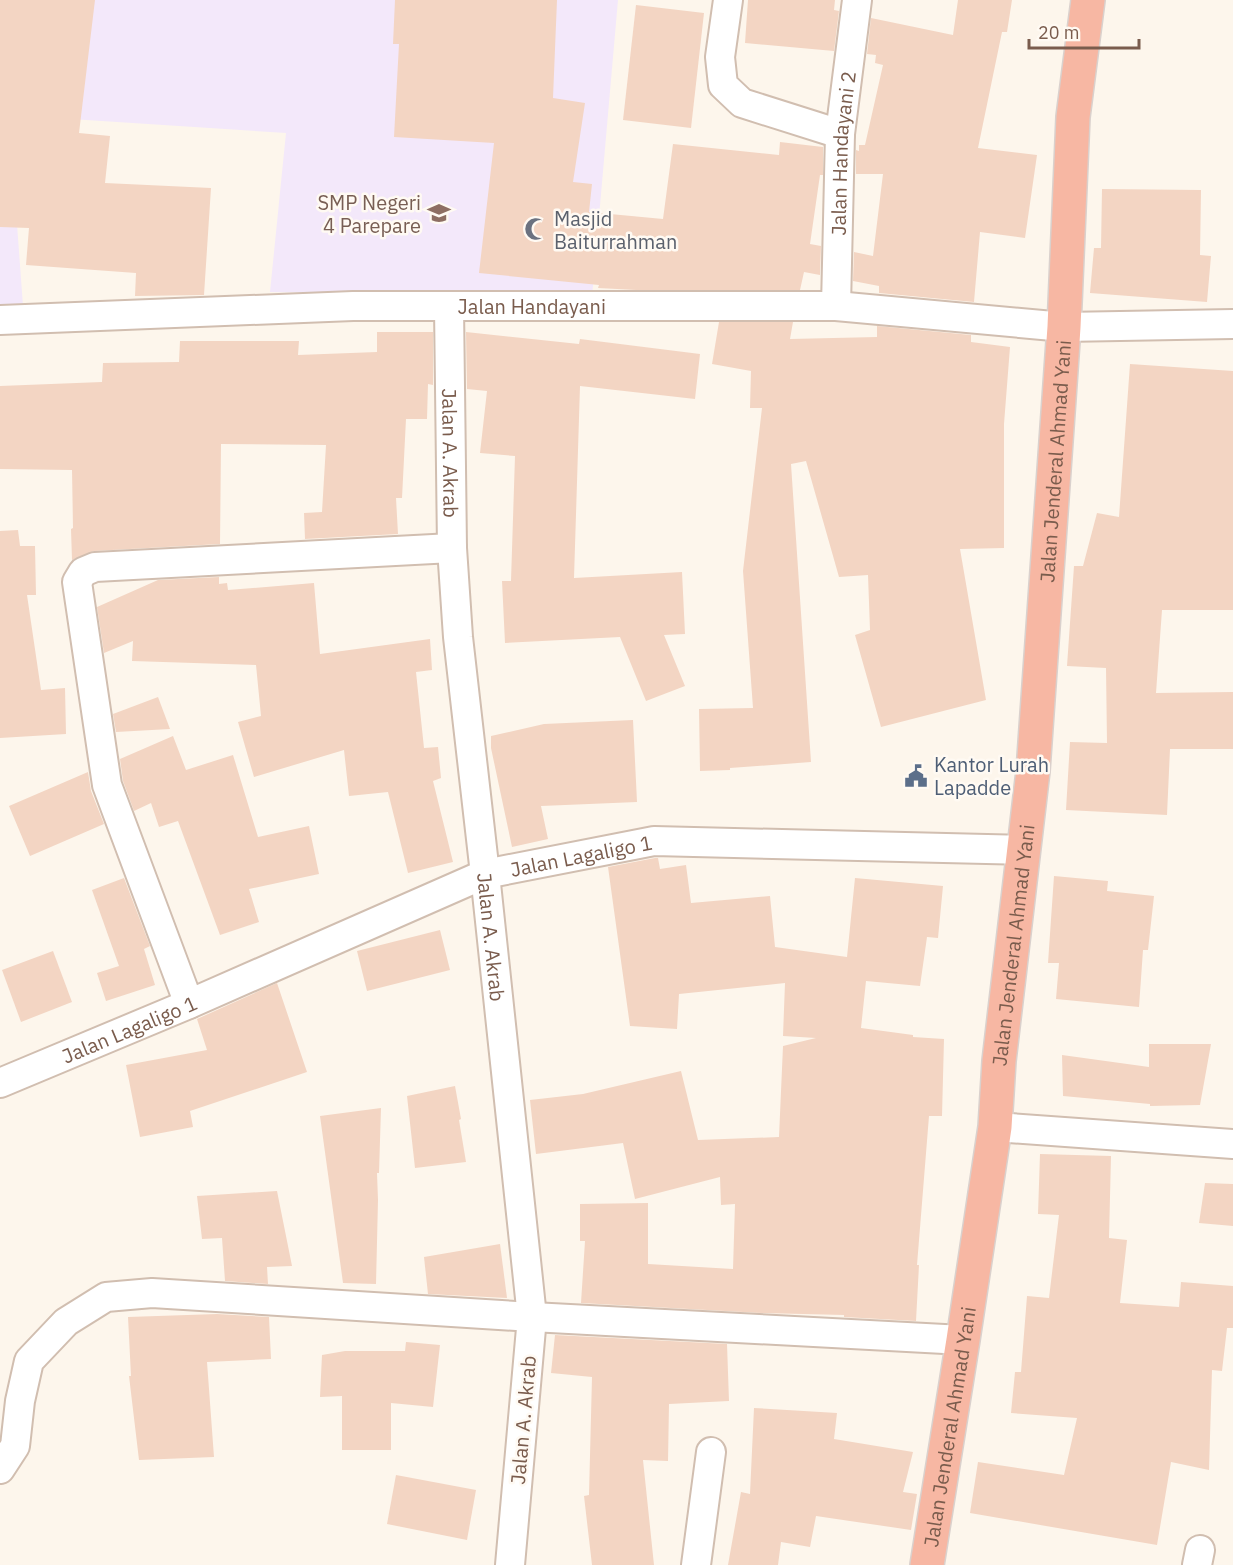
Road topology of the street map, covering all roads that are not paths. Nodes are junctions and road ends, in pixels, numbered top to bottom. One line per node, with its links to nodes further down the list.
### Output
1 (728, 0): 4 (street)
2 (857, 0): 4 (street, Jalan Handayani 2)
3 (1088, 0): 9 (highway, Jalan Jenderal Ahmad Yani)
4 (840, 134): 5 (street, Jalan Handayani 2)
5 (837, 306): 6 (street, Jalan Handayani); 9 (street, Jalan Handayani)
6 (449, 307): 7 (street, Jalan Handayani); 10 (street, Jalan A. Akrab)
7 (0, 320)
8 (1233, 324): 9 (street, Jalan Handayani)
9 (1064, 327): 11 (highway, Jalan Jenderal Ahmad Yani)
10 (452, 548): 12 (street, Jalan A. Akrab); 13 (street)
11 (1024, 850): 12 (street, Jalan Lagaligo 1); 15 (highway, Jalan Jenderal Ahmad Yani)
12 (485, 874): 13 (street, Jalan Lagaligo 1); 17 (street, Jalan A. Akrab)
13 (189, 1004): 14 (street, Jalan Lagaligo 1)
14 (0, 1083)
15 (994, 1127): 16 (street); 18 (highway, Jalan Jenderal Ahmad Yani)
16 (1233, 1144)
17 (532, 1317): 18 (street); 20 (street); 21 (street, Jalan A. Akrab)
18 (963, 1340): 23 (highway, Jalan Jenderal Ahmad Yani)
19 (711, 1452): 22 (street)
20 (0, 1469)
21 (510, 1565)
22 (696, 1565)
23 (927, 1565)

